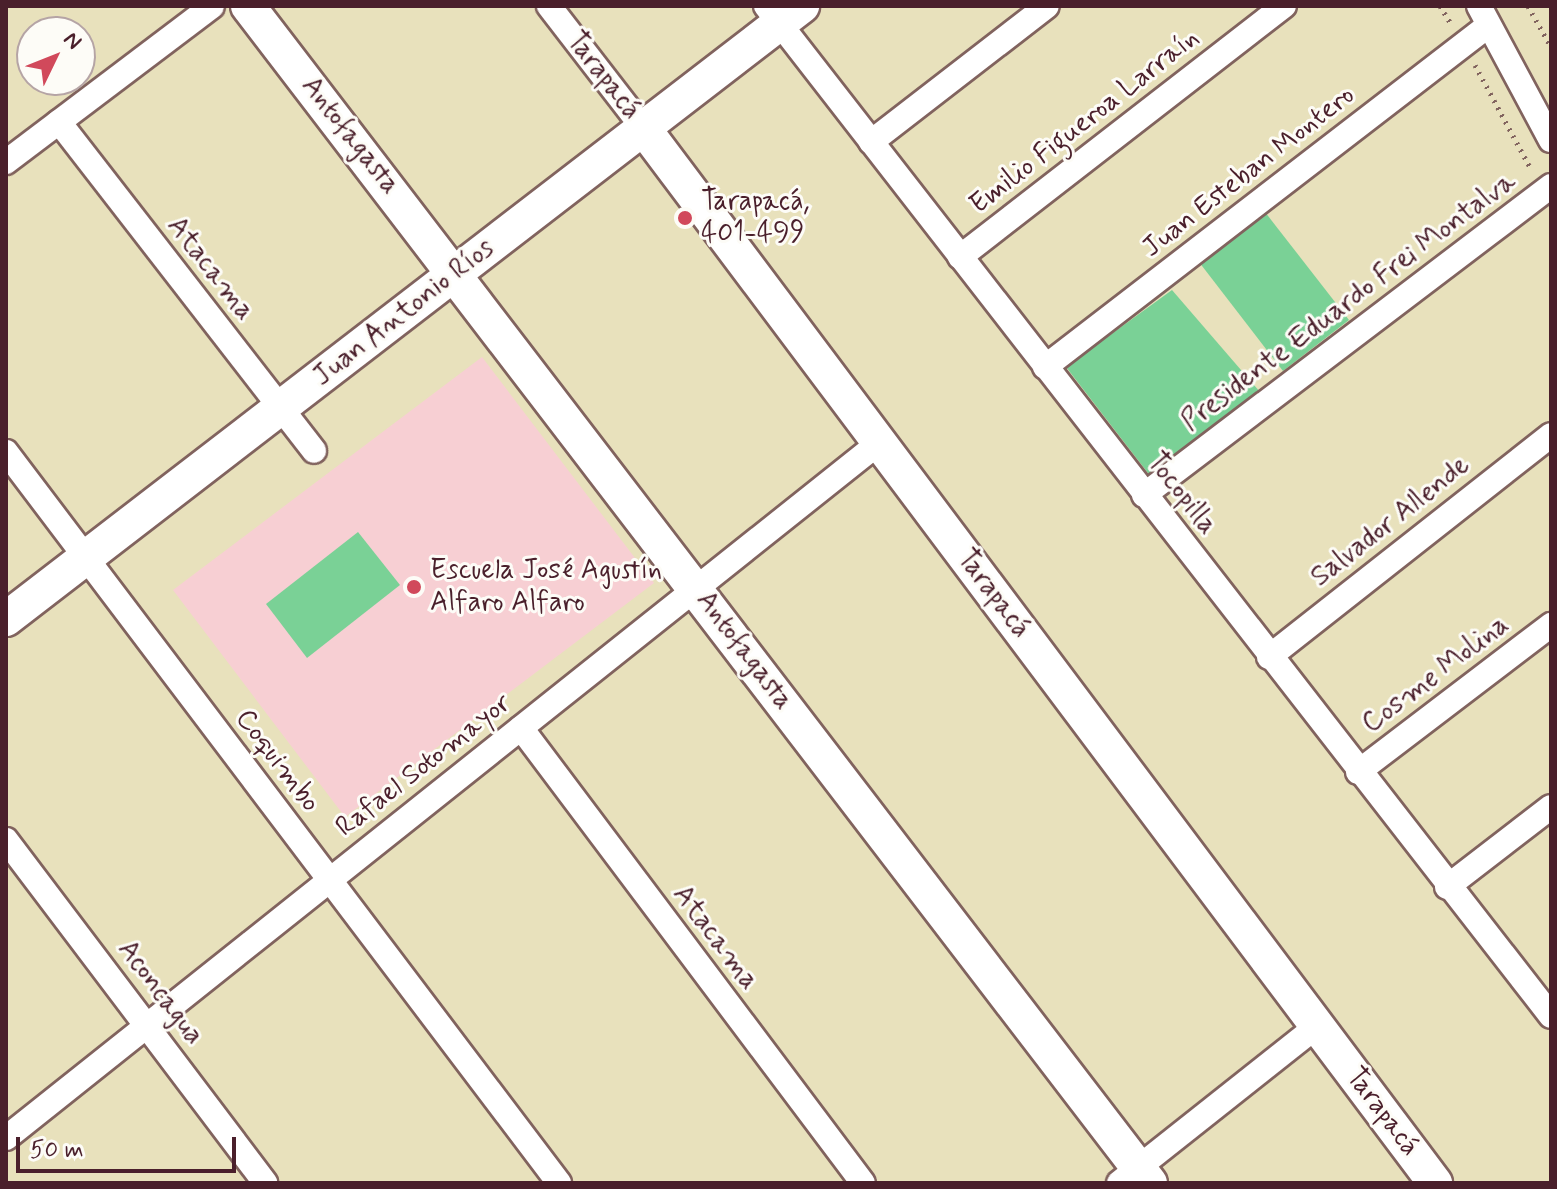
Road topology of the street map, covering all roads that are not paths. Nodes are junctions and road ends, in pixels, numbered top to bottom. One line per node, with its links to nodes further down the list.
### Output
1 (212, 6): 8 (street)
2 (248, 6): 15 (main road, Antofagasta)
3 (549, 6): 9 (street, Tarapacá)
4 (1047, 6): 11 (street)
5 (1284, 6): 14 (street, Emilio Figueroa Larraín)
6 (1482, 11): 10 (street); 16 (street, Juan Esteban Montero)
7 (782, 12): 9 (main road, Juan Antonio Ríos); 11 (street, Tocopilla)
8 (59, 122): 12 (street); 17 (street, Atacama)
9 (644, 129): 15 (main road, Juan Antonio Ríos); 19 (main road, Tarapacá)
10 (1551, 140)
11 (871, 142): 14 (street, Tocopilla)
12 (6, 162)
13 (1547, 189): 22 (street, Presidente Eduardo Frei Montalva)
14 (960, 257): 16 (street, Tocopilla)
15 (456, 273): 17 (main road, Juan Antonio Ríos); 24 (main road, Antofagasta)
16 (1045, 367): 22 (street, Tocopilla)
17 (280, 409): 20 (street, Atacama); 23 (main road, Juan Antonio Ríos)
18 (1551, 435): 27 (street, Salvador Allende)
19 (880, 442): 24 (street, Rafael Sotomayor); 36 (main road, Tarapacá)
20 (314, 451)
21 (6, 452): 23 (street, Coquimbo)
22 (1144, 495): 27 (street, Tocopilla)
23 (86, 558): 25 (main road, Juan Antonio Ríos); 32 (street, Coquimbo)
24 (696, 588): 28 (street, Rafael Sotomayor); 38 (main road, Antofagasta)
25 (6, 619)
26 (1551, 625): 29 (street, Cosme Molina)
27 (1269, 657): 29 (street, Tocopilla)
28 (521, 728): 32 (street, Rafael Sotomayor); 41 (street, Atacama)
29 (1358, 772): 33 (street, Tocopilla)
30 (1551, 807): 33 (street)
31 (6, 840): 35 (street, Aconcagua)
32 (330, 880): 35 (street, Rafael Sotomayor); 40 (street, Coquimbo)
33 (1447, 887): 34 (street, Tocopilla)
34 (1551, 1016)
35 (146, 1026): 37 (street, Rafael Sotomayor); 39 (street, Aconcagua)
36 (1317, 1026): 38 (street); 42 (main road, Tarapacá)
37 (6, 1138)
38 (1136, 1178)
39 (265, 1183)
40 (559, 1183)
41 (863, 1183)
42 (1435, 1183)

